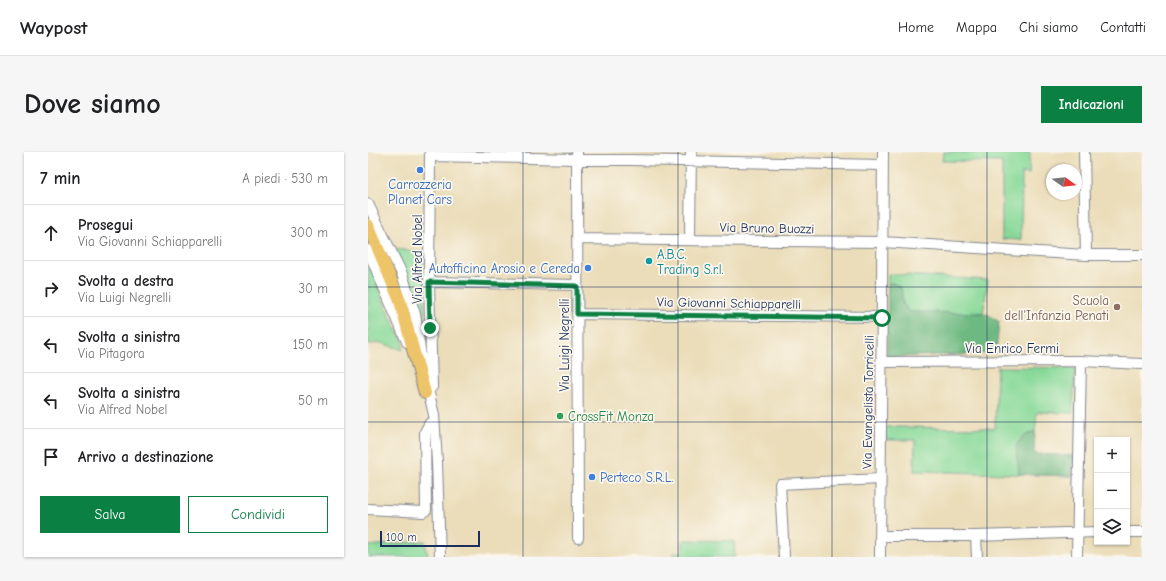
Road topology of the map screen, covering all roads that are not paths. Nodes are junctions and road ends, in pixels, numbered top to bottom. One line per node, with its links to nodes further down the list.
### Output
1 (883, 152): 6 (street, Via Evangelista Torricelli)
2 (1084, 152): 13 (street)
3 (430, 154): 4 (street); 15 (street, Via Alfred Nobel)
4 (577, 156): 5 (street); 9 (street, Via Luigi Negrelli)
5 (691, 156): 6 (street); 10 (street)
6 (883, 165): 11 (street, Via Evangelista Torricelli)
7 (368, 204): 22 (street)
8 (368, 226): 19 (main road)
9 (578, 238): 10 (street, Via Bruno Buozzi); 16 (street, Via Luigi Negrelli)
10 (688, 240): 11 (street, Via Bruno Buozzi)
11 (883, 242): 13 (street, Via Bruno Buozzi); 18 (street, Via Evangelista Torricelli)
12 (368, 250): 24 (street)
13 (1086, 255): 14 (street, Via Bruno Buozzi)
14 (1142, 255)
15 (429, 282): 16 (street); 24 (street, Via Alfred Nobel)
16 (577, 286): 17 (street, Via Luigi Negrelli)
17 (577, 314): 18 (street, Via Giovanni Schiapparelli); 35 (street, Via Luigi Negrelli)
18 (882, 318): 21 (street, Via Evangelista Torricelli)
19 (407, 321): 22 (main road); 24 (main road)
20 (1081, 361): 21 (street, Via Enrico Fermi); 23 (street, Via Enrico Fermi); 29 (street)
21 (881, 362): 27 (street, Via Evangelista Torricelli)
22 (422, 363): 24 (street)
23 (1142, 364)
24 (428, 394): 25 (street, Via Alfred Nobel); 26 (street, Via Alfred Nobel)
25 (430, 423): 26 (street, Via Alfred Nobel); 28 (street, Via Alfred Nobel)
26 (434, 462): 36 (street)
27 (880, 479): 33 (street, Via Evangelista Torricelli); 37 (street)
28 (368, 509)
29 (1078, 532): 30 (street); 34 (street); 40 (street)
30 (1094, 532)
31 (1130, 532): 32 (street)
32 (1142, 532)
33 (880, 536): 34 (street); 38 (street, Via Evangelista Torricelli)
34 (976, 536): 39 (street)
35 (578, 538)
36 (439, 557)
37 (784, 557)
38 (880, 557)
39 (977, 557)
40 (1077, 557)

